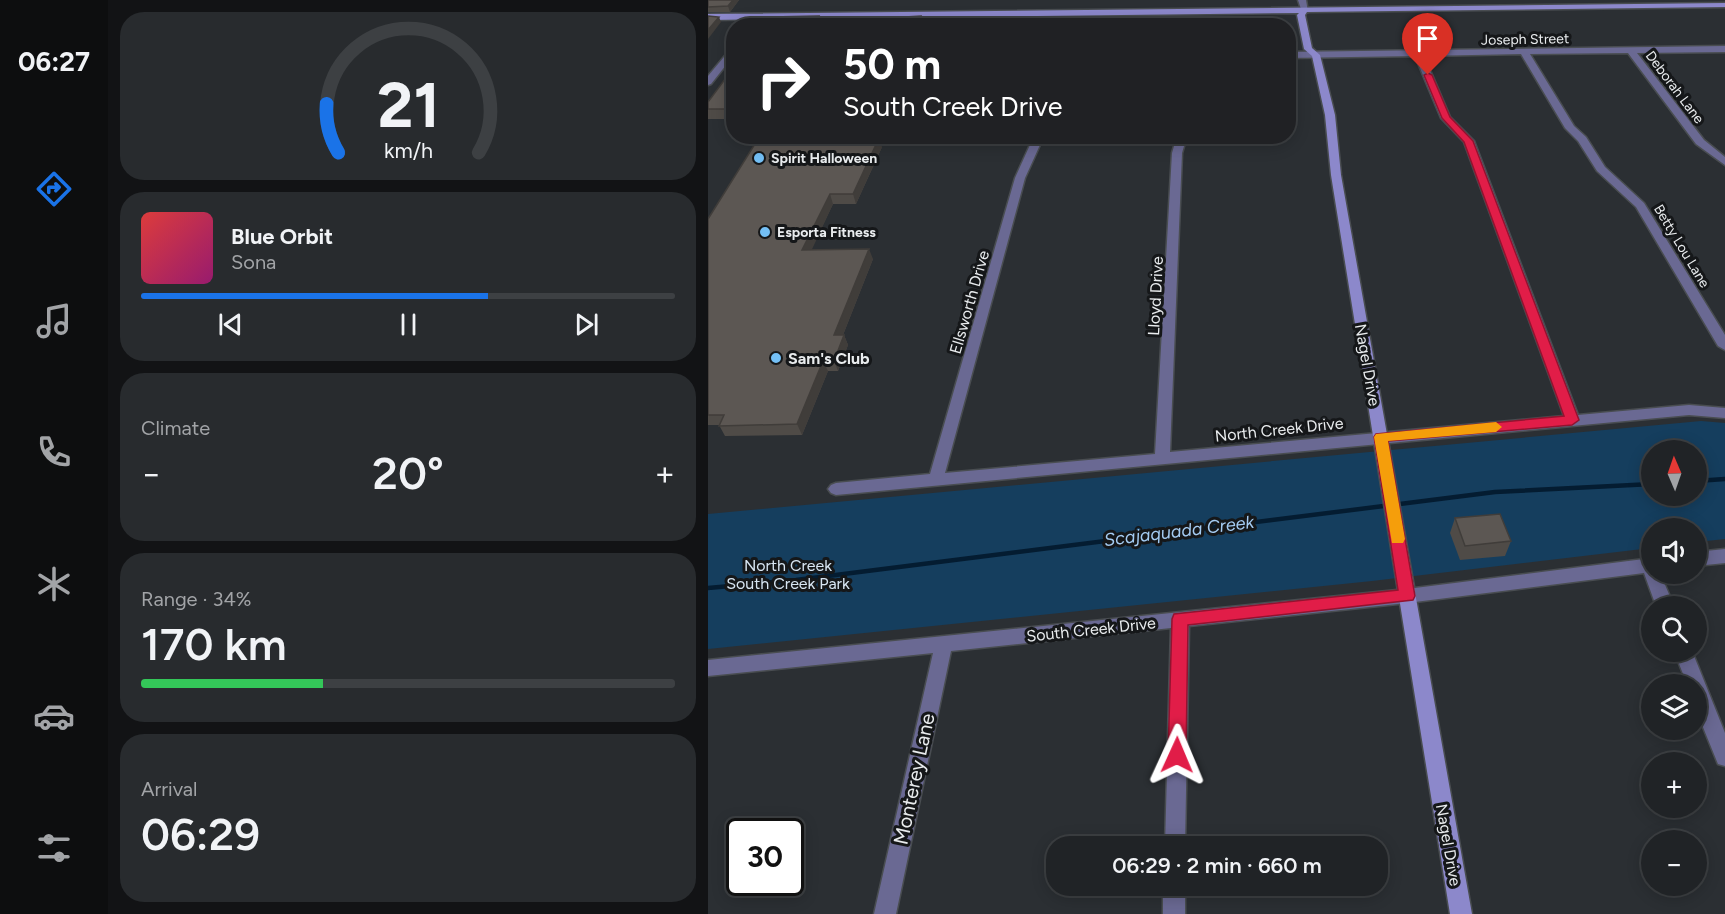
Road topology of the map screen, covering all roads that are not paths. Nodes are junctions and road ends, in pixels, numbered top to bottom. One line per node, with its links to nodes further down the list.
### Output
1 (1303, 5): 2 (street); 3 (street); 14 (street, Nagel Drive)
2 (1725, 5)
3 (949, 14): 4 (street); 8 (street)
4 (852, 15): 5 (street); 7 (street)
5 (757, 16): 6 (street)
6 (708, 17)
7 (850, 18)
8 (947, 18)
9 (1725, 49): 10 (street, Joseph Street)
10 (1631, 51): 11 (street, Joseph Street); 19 (street, Deborah Lane)
11 (1524, 52): 12 (street, Joseph Street); 20 (street, Betty Lou Lane)
12 (1419, 54): 14 (street, Joseph Street); 22 (street)
13 (1296, 55): 14 (street, Joseph Street)
14 (1316, 55): 23 (street, Nagel Drive)
15 (726, 58): 16 (street)
16 (708, 82)
17 (1035, 144): 25 (street, Ellsworth Drive)
18 (1180, 144): 24 (street, Lloyd Drive)
19 (1725, 162)
20 (1725, 346)
21 (1725, 413): 22 (street, North Creek Drive)
22 (1572, 420): 23 (street, North Creek Drive)
23 (1380, 437): 24 (street, North Creek Drive); 30 (street, Nagel Drive)
24 (1162, 459): 25 (street, North Creek Drive)
25 (936, 479): 26 (street, North Creek Drive)
26 (836, 489)
27 (1725, 556): 28 (street)
28 (1707, 558)
29 (1641, 570): 30 (street, South Creek Drive)
30 (1407, 596): 31 (street, South Creek Drive); 40 (street, Nagel Drive)
31 (1180, 619): 32 (street, South Creek Drive); 36 (street)
32 (944, 644): 33 (street, South Creek Drive); 38 (street, Monterey Lane)
33 (708, 668)
34 (1707, 712): 35 (street)
35 (1725, 757)
36 (1175, 836)
37 (1174, 896): 39 (street)
38 (885, 914)
39 (1174, 914)
40 (1461, 914)

